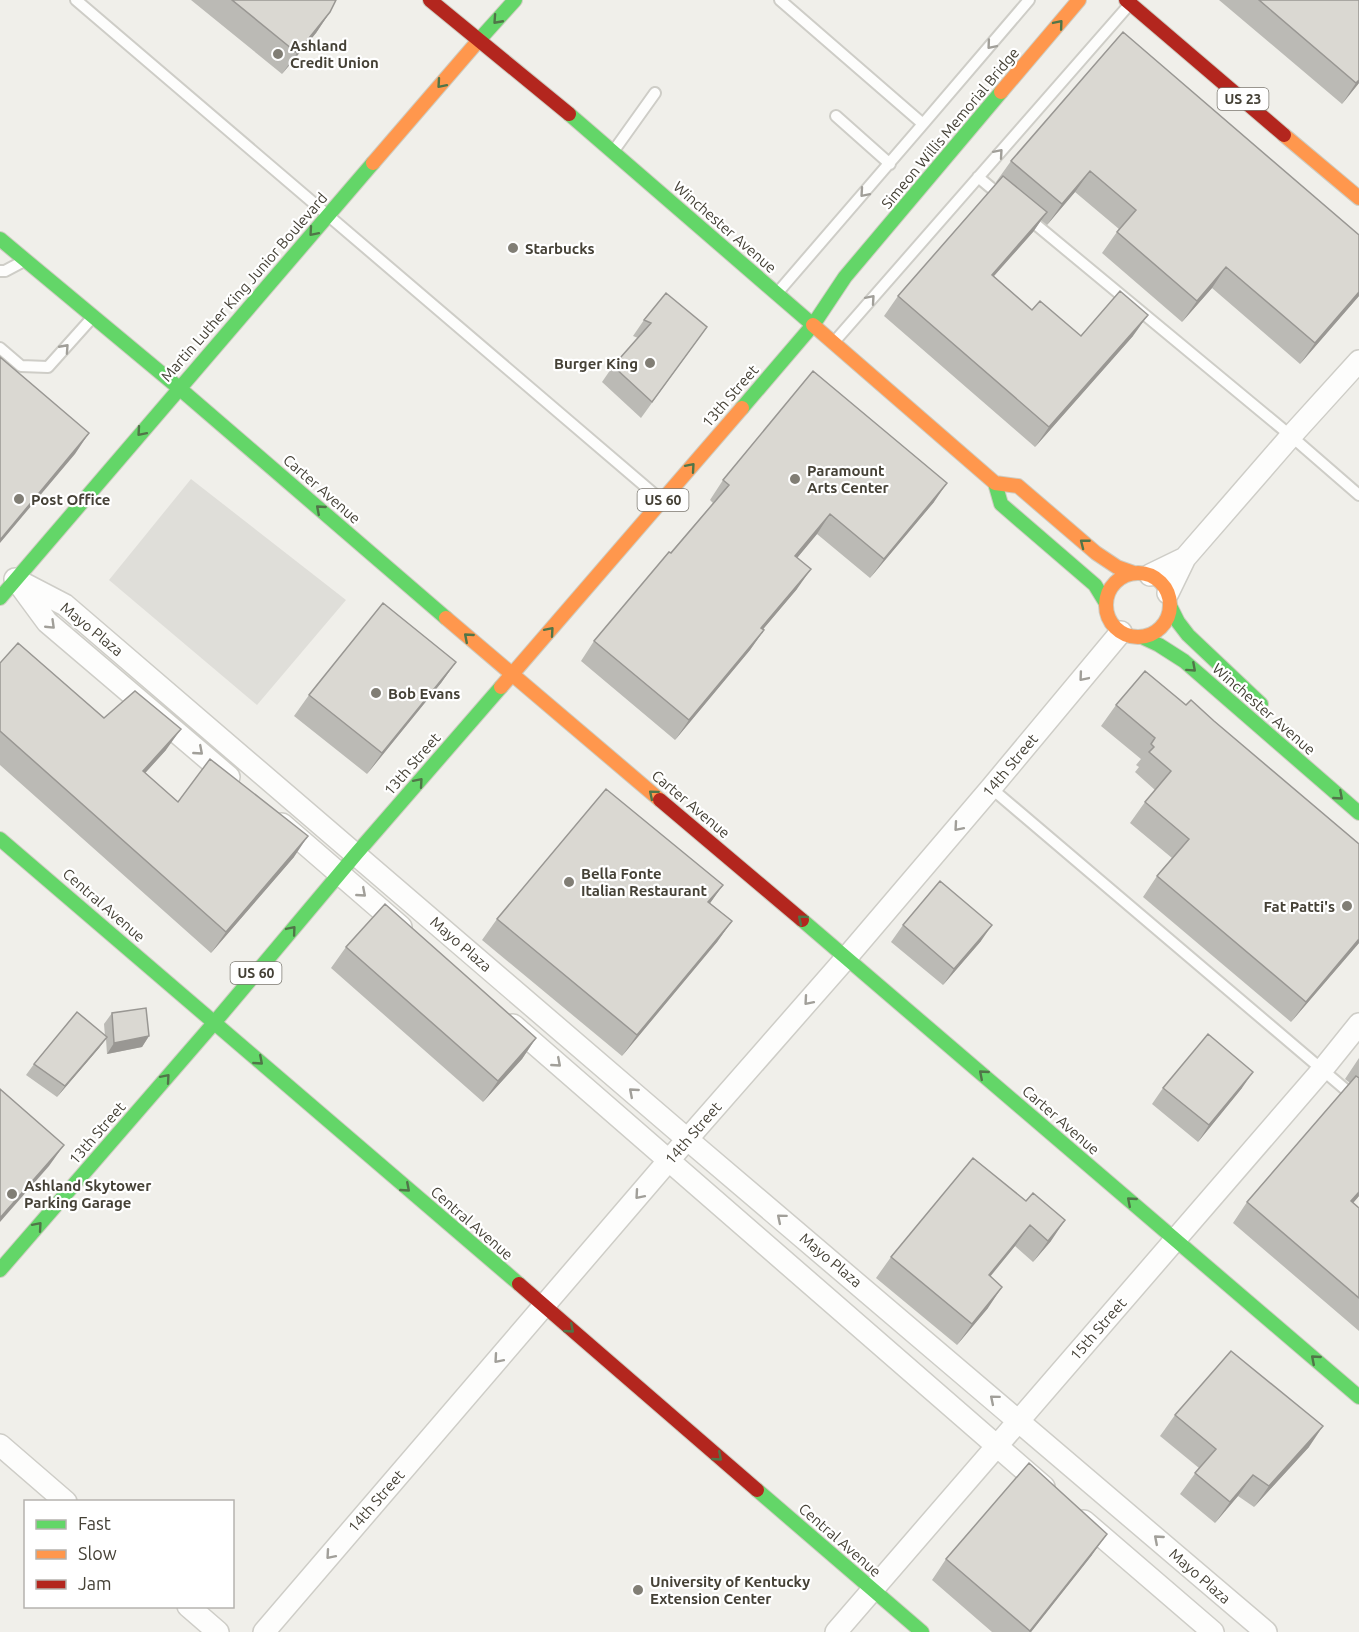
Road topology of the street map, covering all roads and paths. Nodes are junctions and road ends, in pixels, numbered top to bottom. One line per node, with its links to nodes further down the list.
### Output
1 (76, 0): 18 (lane)
2 (430, 0): 8 (main road, Winchester Avenue)
3 (515, 0): 8 (main road, Martin Luther King Junior Boulevard, one-way to 8)
4 (780, 0): 11 (lane)
5 (1029, 0): 11 (lane, one-way to 11)
6 (1079, 0): 22 (main road, Simeon Willis Memorial Bridge, one-way to 6)
7 (1128, 2): 14 (lane, one-way to 7); 15 (main road, US 23)
8 (479, 40): 12 (main road, Winchester Avenue); 18 (main road, Martin Luther King Junior Boulevard, one-way to 18)
9 (655, 93): 12 (lane)
10 (836, 116): 13 (lane)
11 (923, 124): 13 (lane)
12 (613, 152): 23 (main road, Winchester Avenue)
13 (890, 164): 23 (lane, one-way to 23)
14 (978, 177): 16 (lane); 26 (lane, one-way to 14)
15 (1359, 198)
16 (1007, 201)
17 (1017, 209): 30 (lane)
18 (328, 215): 29 (main road, Martin Luther King Junior Boulevard, one-way to 29); 33 (lane)
19 (0, 239): 20 (main road, Carter Avenue)
20 (24, 260): 21 (lane); 24 (main road, Carter Avenue)
21 (0, 271)
22 (845, 277): 25 (main road, 13th Street)
23 (776, 294): 25 (main road, Winchester Avenue)
24 (93, 317): 27 (lane, one-way to 24); 29 (main road, Carter Avenue)
25 (813, 325): 26 (main road, Winchester Avenue); 33 (main road, 13th Street / US 60, one-way to 25)
26 (833, 344): 31 (main road, Winchester Avenue)
27 (0, 348)
28 (1359, 361): 30 (street)
29 (179, 388): 36 (main road, Martin Luther King Junior Boulevard, one-way to 36); 42 (main road, Carter Avenue, one-way to 29)
30 (1291, 436): 32 (lane); 34 (street)
31 (995, 483): 35 (main road, Winchester Avenue, one-way to 31); 39 (main road, Winchester Avenue)
32 (1359, 495)
33 (662, 501): 42 (main road, 13th Street / US 60, one-way to 33)
34 (1185, 558): 35 (street); 38 (street)
35 (1142, 574): 38 (main road); 39 (main road)
36 (15, 579): 37 (main road, Martin Luther King Junior Boulevard); 44 (street, Mayo Plaza, one-way to 44); 49 (street, Mayo Plaza)
37 (0, 598)
38 (1169, 599): 41 (main road); 43 (main road, Winchester Avenue)
39 (1106, 603): 40 (main road)
40 (1121, 632): 41 (main road); 45 (street, 14th Street, one-way to 45)
41 (1142, 637): 47 (main road, Winchester Avenue, one-way to 47)
42 (512, 675): 49 (main road, 13th Street / US 60, one-way to 42); 52 (main road, Carter Avenue, one-way to 42)
43 (1269, 711)
44 (241, 788)
45 (991, 788): 52 (street, 14th Street, one-way to 52); 56 (lane)
46 (268, 811): 50 (street, Mayo Plaza)
47 (1359, 813)
48 (0, 839): 54 (main road, Central Avenue)
49 (356, 854): 50 (main road, 13th Street / US 60); 58 (street, Mayo Plaza, one-way to 49)
50 (339, 874): 51 (street, Mayo Plaza, one-way to 51); 54 (main road, 13th Street / US 60, one-way to 50)
51 (420, 943)
52 (847, 957): 58 (street, 14th Street, one-way to 58); 60 (main road, Carter Avenue, one-way to 52)
53 (500, 1013): 59 (street, Mayo Plaza, one-way to 59)
54 (214, 1023): 61 (main road, 13th Street / US 60, one-way to 54); 62 (main road, Central Avenue, one-way to 62)
55 (1359, 1024): 56 (street, 15th Street)
56 (1322, 1070): 57 (lane); 60 (street, 15th Street)
57 (1359, 1101)
58 (687, 1139): 59 (street, 14th Street); 64 (street, Mayo Plaza, one-way to 58)
59 (669, 1160): 62 (street, 14th Street, one-way to 62); 66 (street, Mayo Plaza)
60 (1176, 1240): 63 (main road, Carter Avenue, one-way to 60); 64 (street, 15th Street)
61 (0, 1270)
62 (543, 1306): 68 (main road, Central Avenue, one-way to 68); 71 (street, 14th Street, one-way to 71)
63 (1359, 1397)
64 (1019, 1420): 66 (street, 15th Street); 75 (street, Mayo Plaza, one-way to 64)
65 (0, 1445): 67 (street)
66 (997, 1446): 68 (street, 15th Street); 74 (street, Mayo Plaza)
67 (64, 1500)
68 (872, 1590): 72 (street, 15th Street); 73 (main road, Central Avenue)
69 (190, 1608): 70 (street)
70 (218, 1632)
71 (264, 1632)
72 (836, 1632)
73 (922, 1632)
74 (1213, 1632)
75 (1266, 1632)

